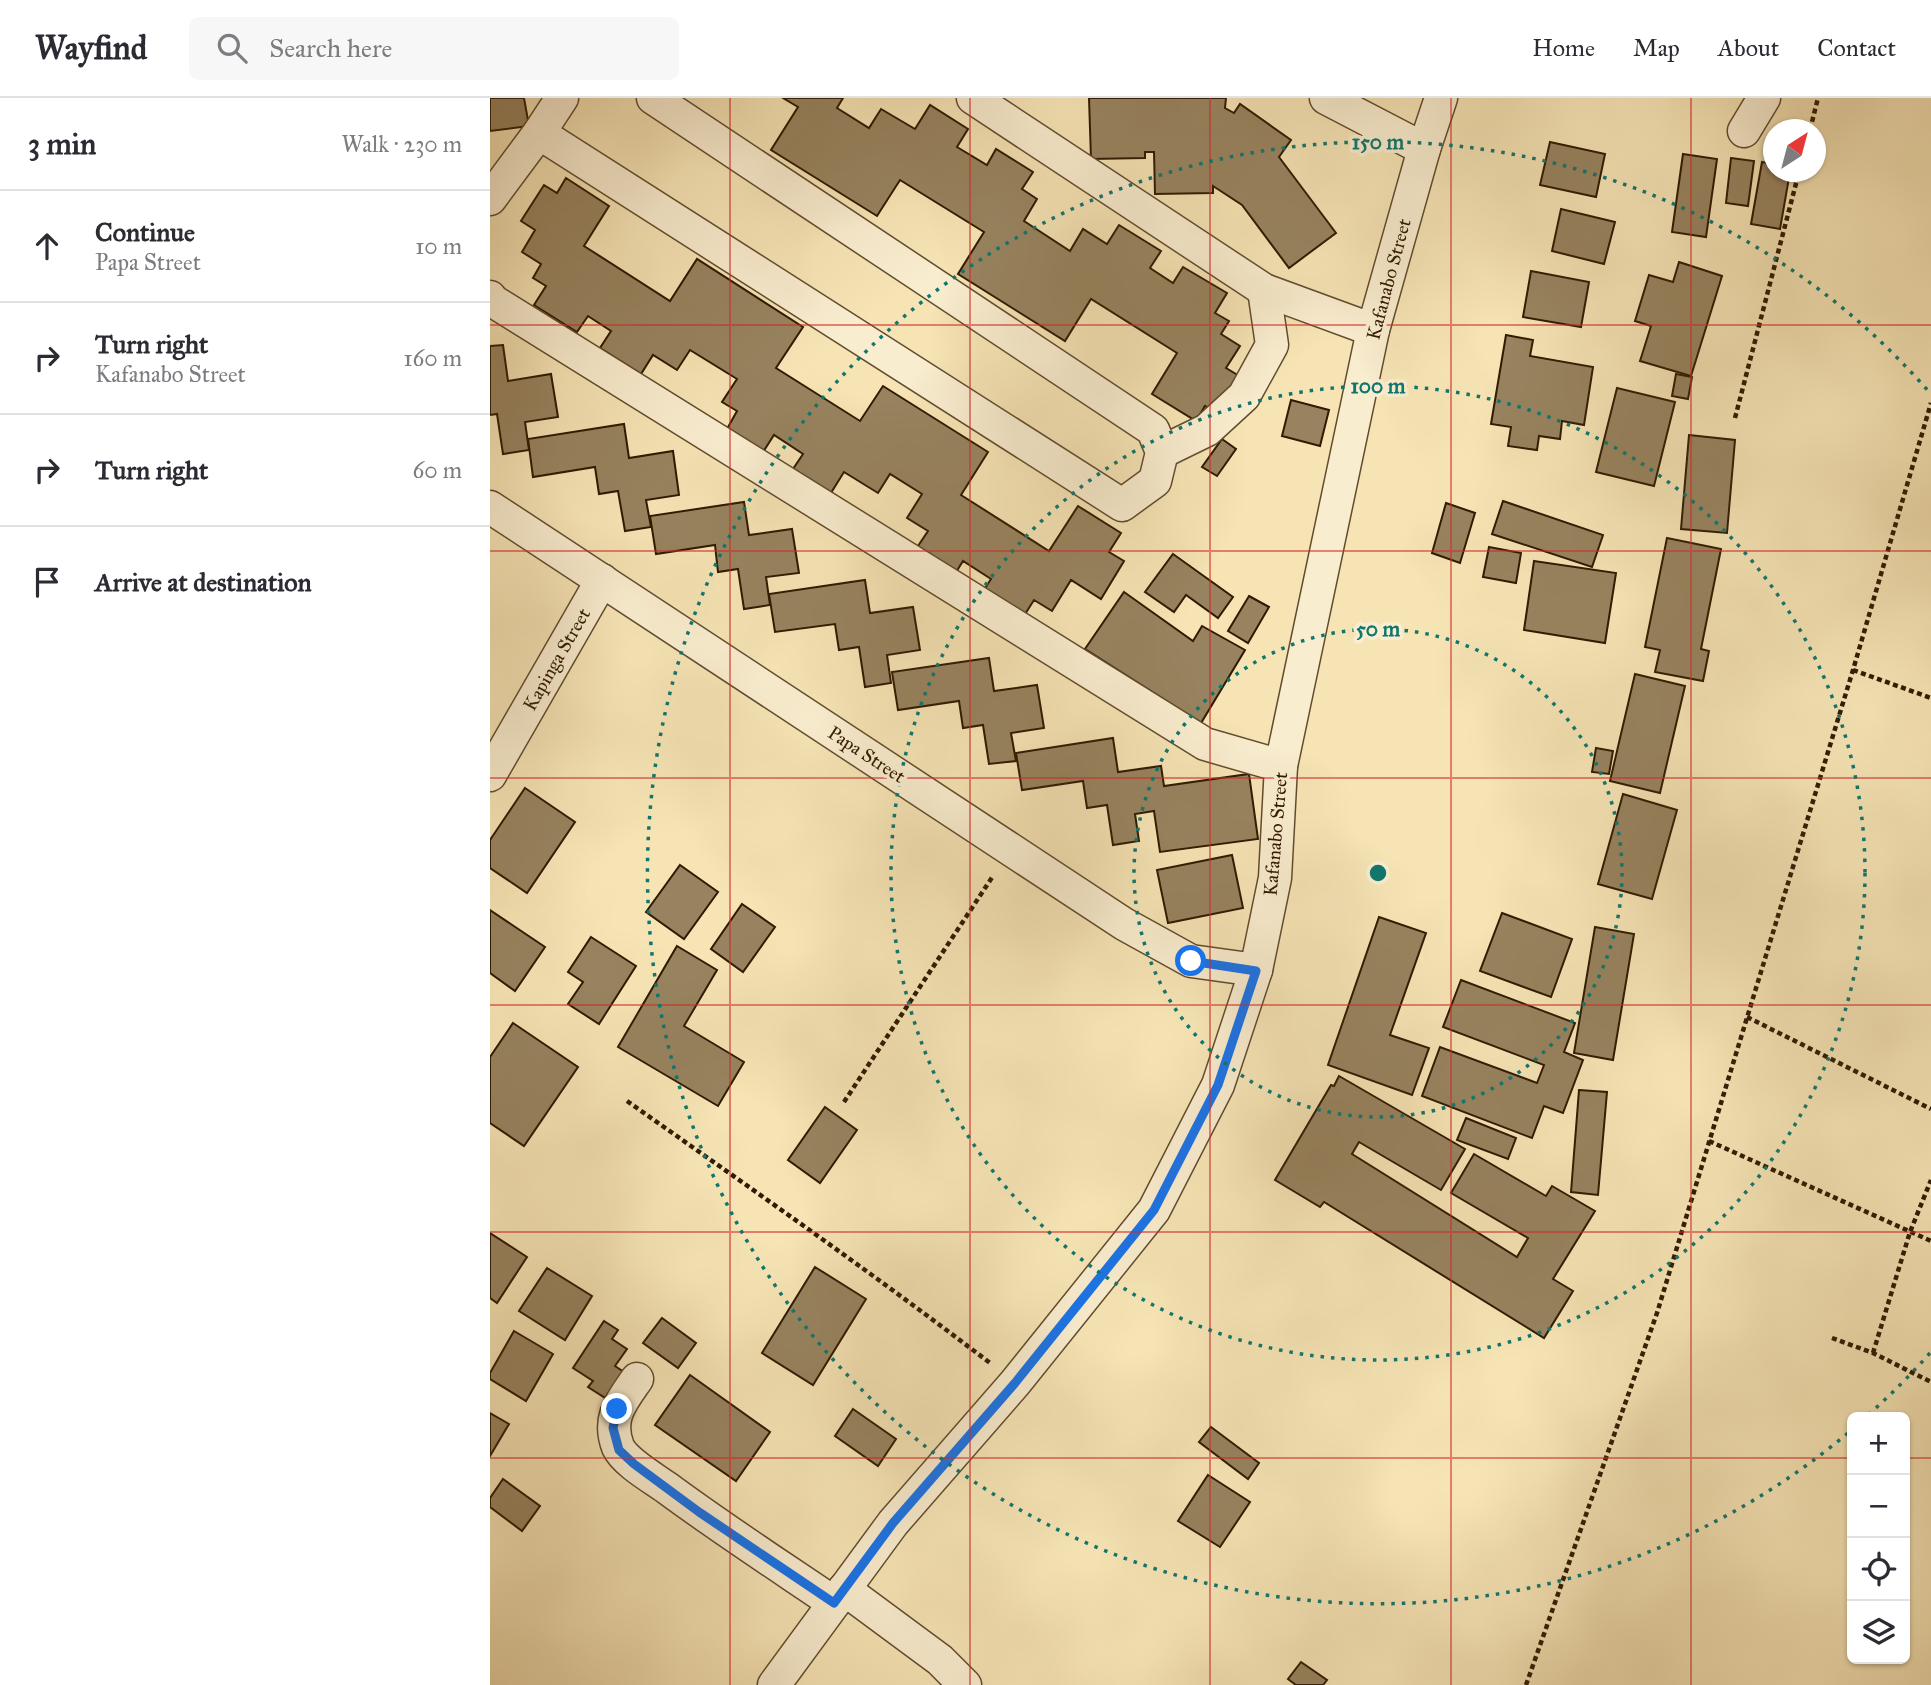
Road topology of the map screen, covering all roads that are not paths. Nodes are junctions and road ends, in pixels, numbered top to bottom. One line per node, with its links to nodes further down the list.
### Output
1 (562, 98): 8 (street)
2 (653, 98): 14 (street)
3 (973, 98): 11 (street)
4 (1326, 98): 9 (street)
5 (1441, 98): 9 (street, Kafanabo Street)
6 (1764, 98): 7 (street)
7 (1744, 131)
8 (539, 133): 10 (street); 14 (street)
9 (1424, 149): 13 (street, Kafanabo Street)
10 (490, 199)
11 (1264, 290): 13 (street); 14 (street)
12 (490, 297): 17 (street)
13 (1373, 330): 17 (street, Kafanabo Street)
14 (1162, 452)
15 (490, 507): 16 (street, Papa Street)
16 (601, 580): 18 (street, Kapinga Street); 19 (street, Papa Street)
17 (1281, 765): 19 (street, Kafanabo Street)
18 (490, 775)
19 (1256, 971): 21 (street, Kafanabo Street)
20 (637, 1379): 21 (street)
21 (839, 1596): 22 (street, Kafanabo Street); 23 (street)
22 (774, 1685)
23 (965, 1685)

